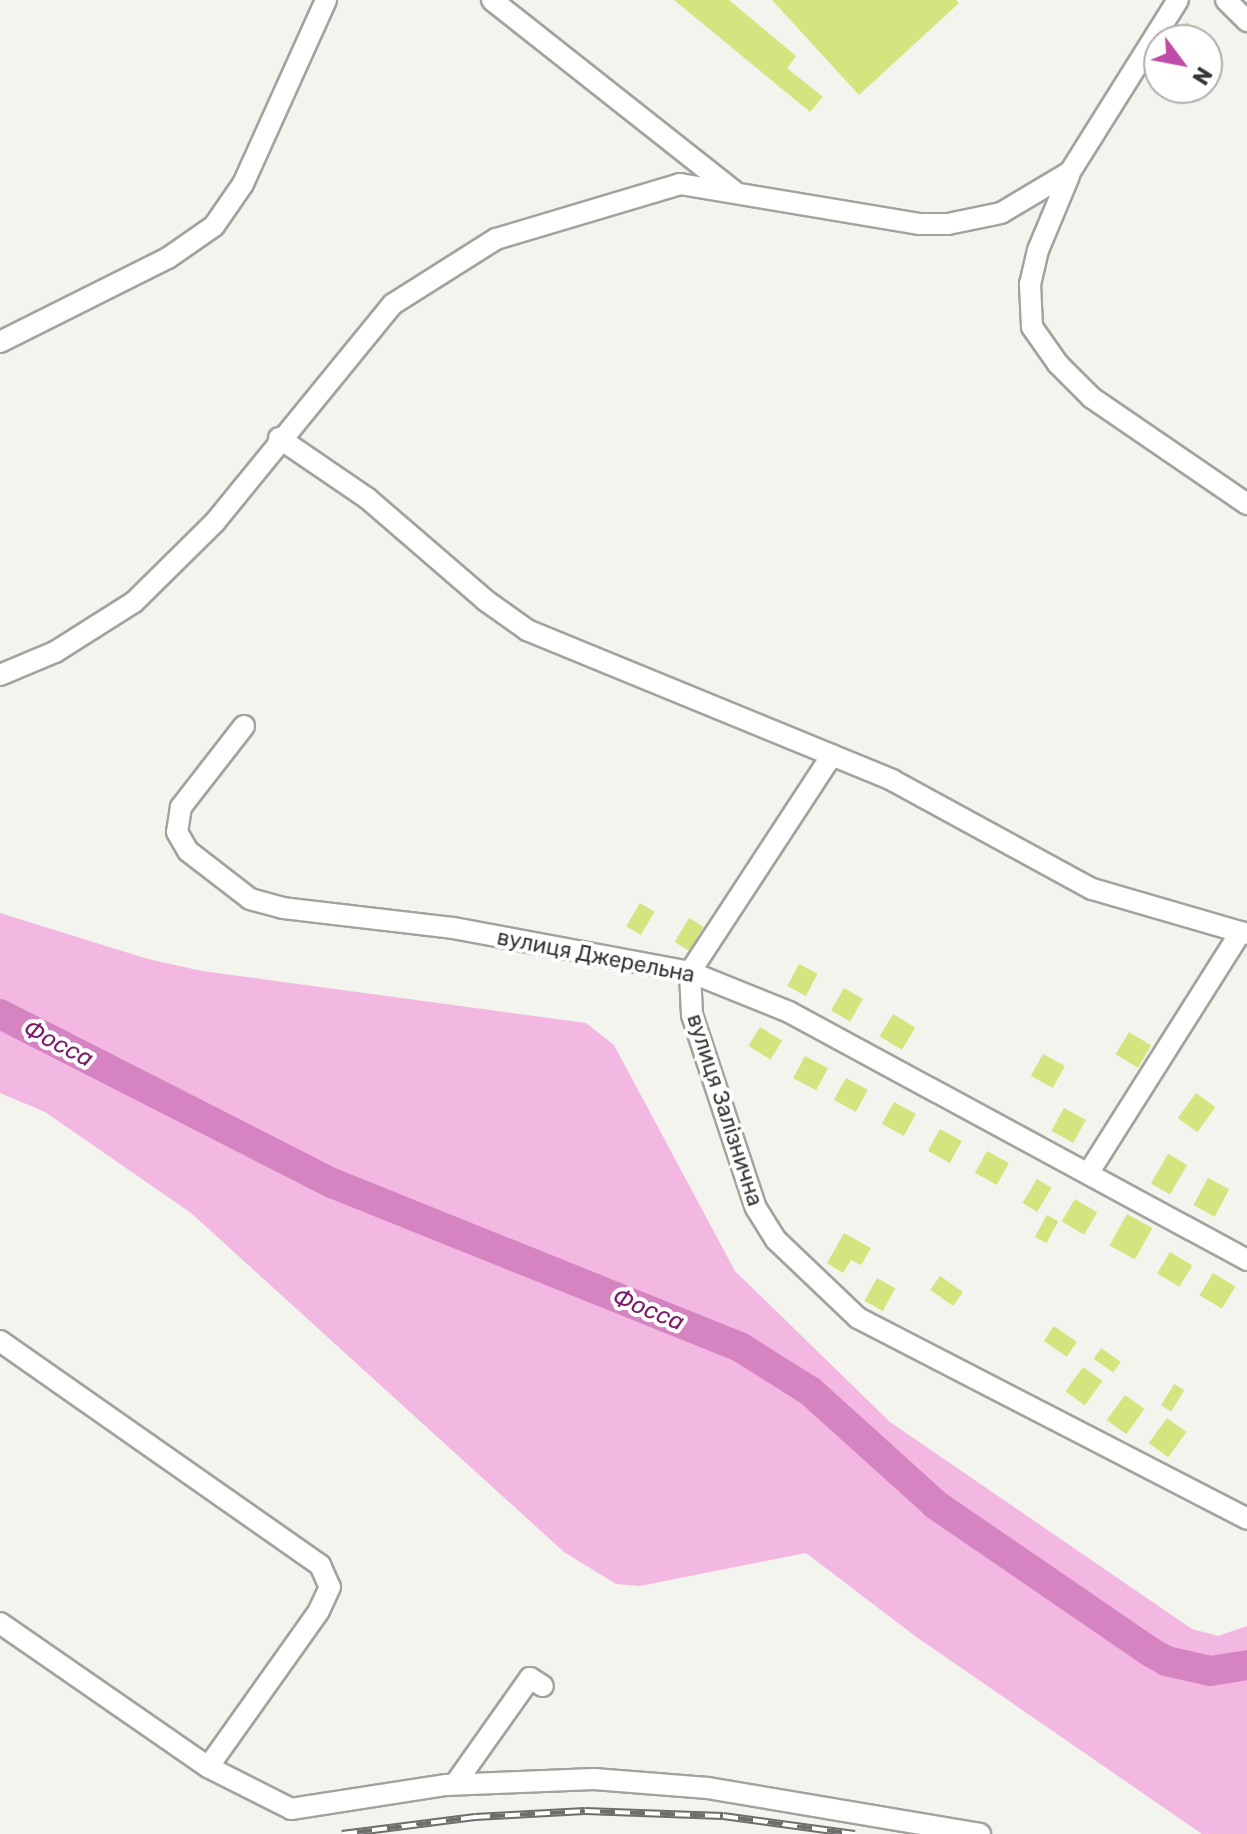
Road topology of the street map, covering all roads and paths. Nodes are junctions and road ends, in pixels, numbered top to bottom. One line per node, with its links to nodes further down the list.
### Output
1 (326, 0): 8 (street)
2 (492, 0): 7 (street)
3 (1178, 0): 6 (street)
4 (1226, 0): 5 (street)
5 (1247, 21)
6 (1070, 172): 7 (street); 10 (street)
7 (738, 194): 9 (street)
8 (0, 342)
9 (279, 438): 11 (street); 13 (street)
10 (1247, 504)
11 (0, 675)
12 (244, 726): 15 (street, вулиця Джерельна)
13 (832, 755): 14 (street); 15 (street)
14 (1244, 933): 16 (street)
15 (690, 972): 16 (street, вулиця Джерельна); 19 (street, вулиця Залізнична)
16 (1089, 1172): 17 (street, вулиця Джерельна)
17 (1247, 1260)
18 (0, 1341): 22 (street)
19 (1247, 1519)
20 (0, 1623): 22 (street)
21 (543, 1686): 23 (street)
22 (208, 1767): 23 (street)
23 (455, 1784): 24 (street)
24 (980, 1834)

